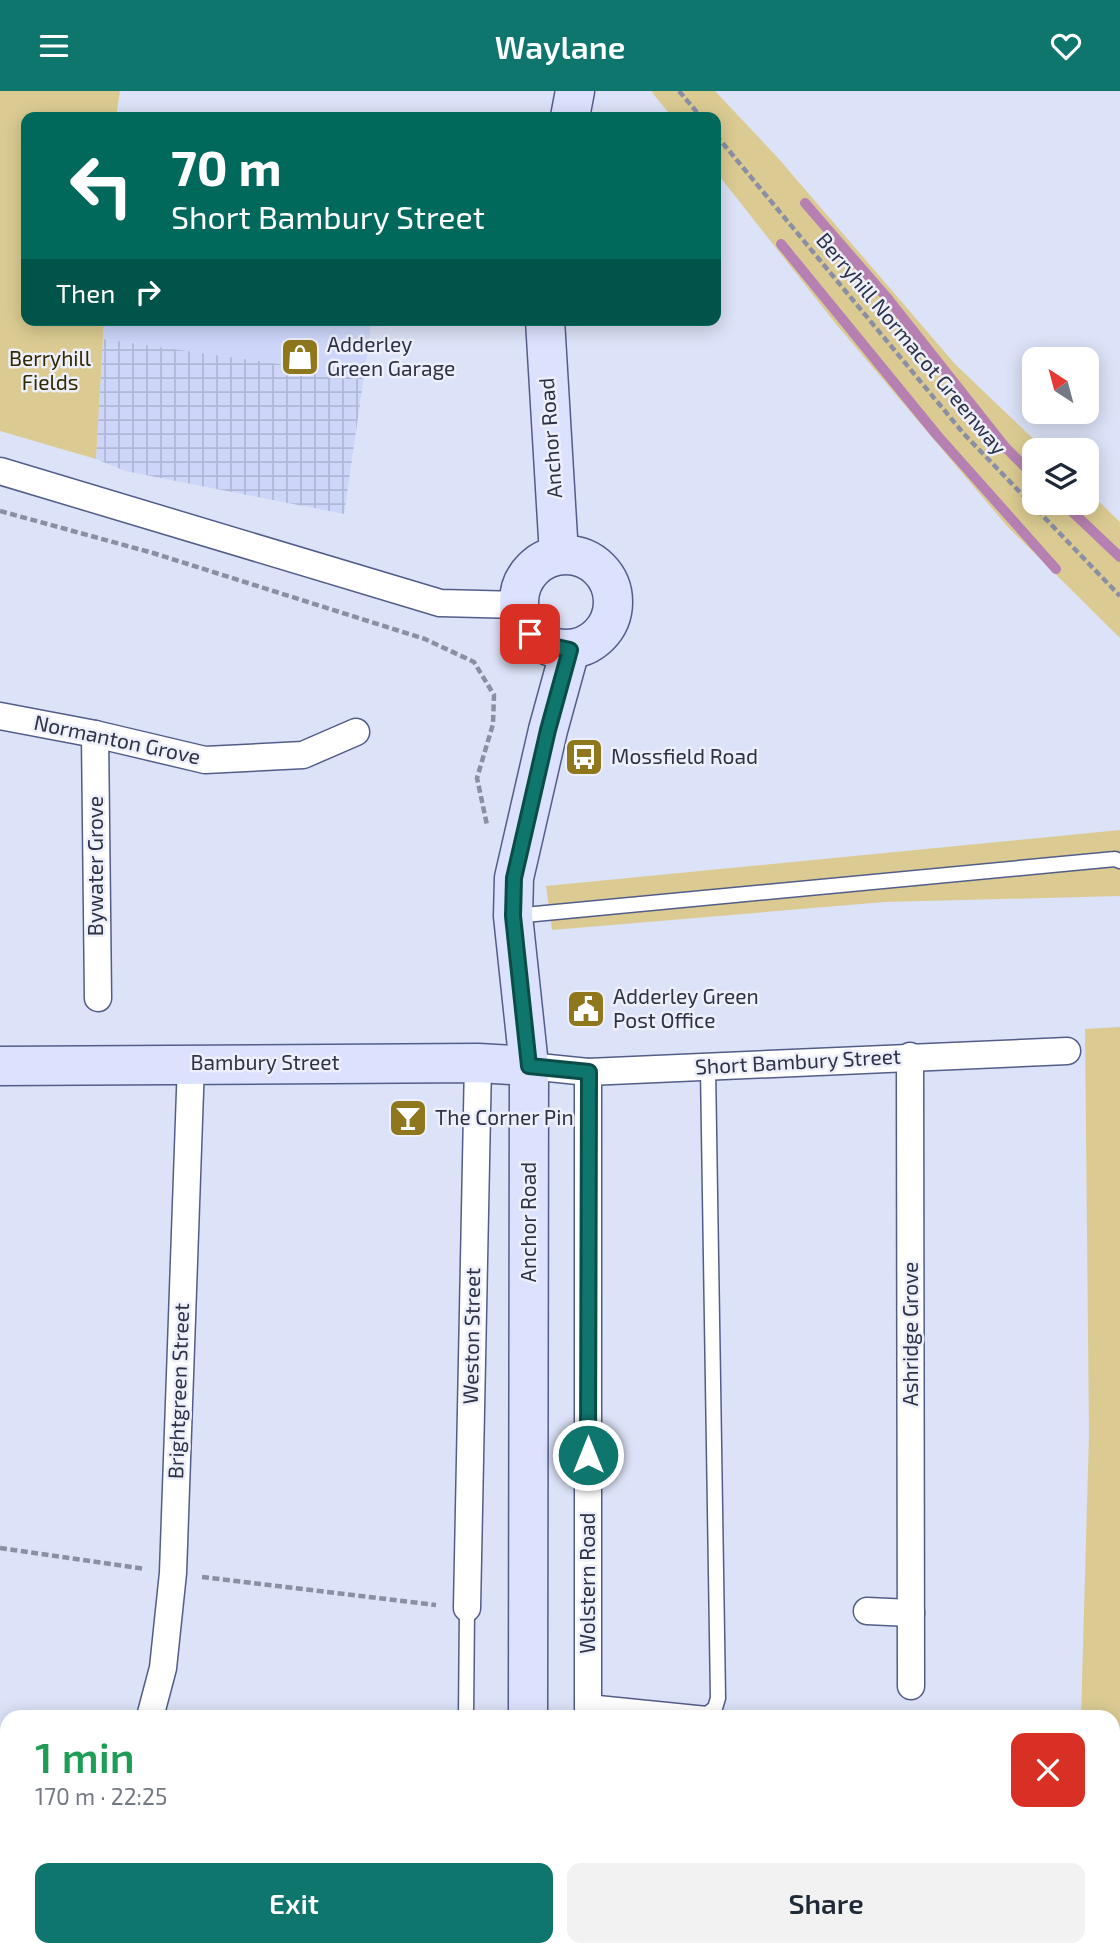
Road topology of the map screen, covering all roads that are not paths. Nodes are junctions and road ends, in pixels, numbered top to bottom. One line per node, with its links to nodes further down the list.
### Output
1 (575, 91): 2 (main road)
2 (571, 112)
3 (545, 326): 5 (main road, Anchor Road)
4 (0, 471): 6 (street)
5 (559, 555): 6 (main road); 7 (main road)
6 (518, 605): 7 (main road)
7 (570, 650): 12 (main road, Anchor Road)
8 (0, 716): 10 (street, Normanton Grove)
9 (356, 732): 10 (street, Normanton Grove)
10 (95, 734): 13 (street, Bywater Grove)
11 (1120, 861): 12 (lane)
12 (513, 916): 19 (main road, Anchor Road)
13 (97, 997)
14 (1067, 1051): 15 (street, Short Bambury Street)
15 (910, 1056): 20 (street, Short Bambury Street); 24 (street, Ashridge Grove)
16 (191, 1063): 17 (main road, Bambury Street); 18 (main road, Bambury Street); 27 (street, Brightgreen Street)
17 (478, 1063): 19 (main road, Bambury Street); 22 (street, Weston Street)
18 (0, 1066)
19 (529, 1066): 21 (street, Short Bambury Street); 29 (main road, Anchor Road)
20 (708, 1068): 21 (street, Short Bambury Street); 31 (lane)
21 (589, 1072): 26 (street, Wolstern Road)
22 (467, 1608): 28 (lane)
23 (867, 1611): 24 (street)
24 (911, 1613): 25 (street, Ashridge Grove)
25 (911, 1686)
26 (588, 1709): 30 (lane)
27 (152, 1710)
28 (466, 1710)
29 (528, 1710)
30 (612, 1710)
31 (712, 1710)

